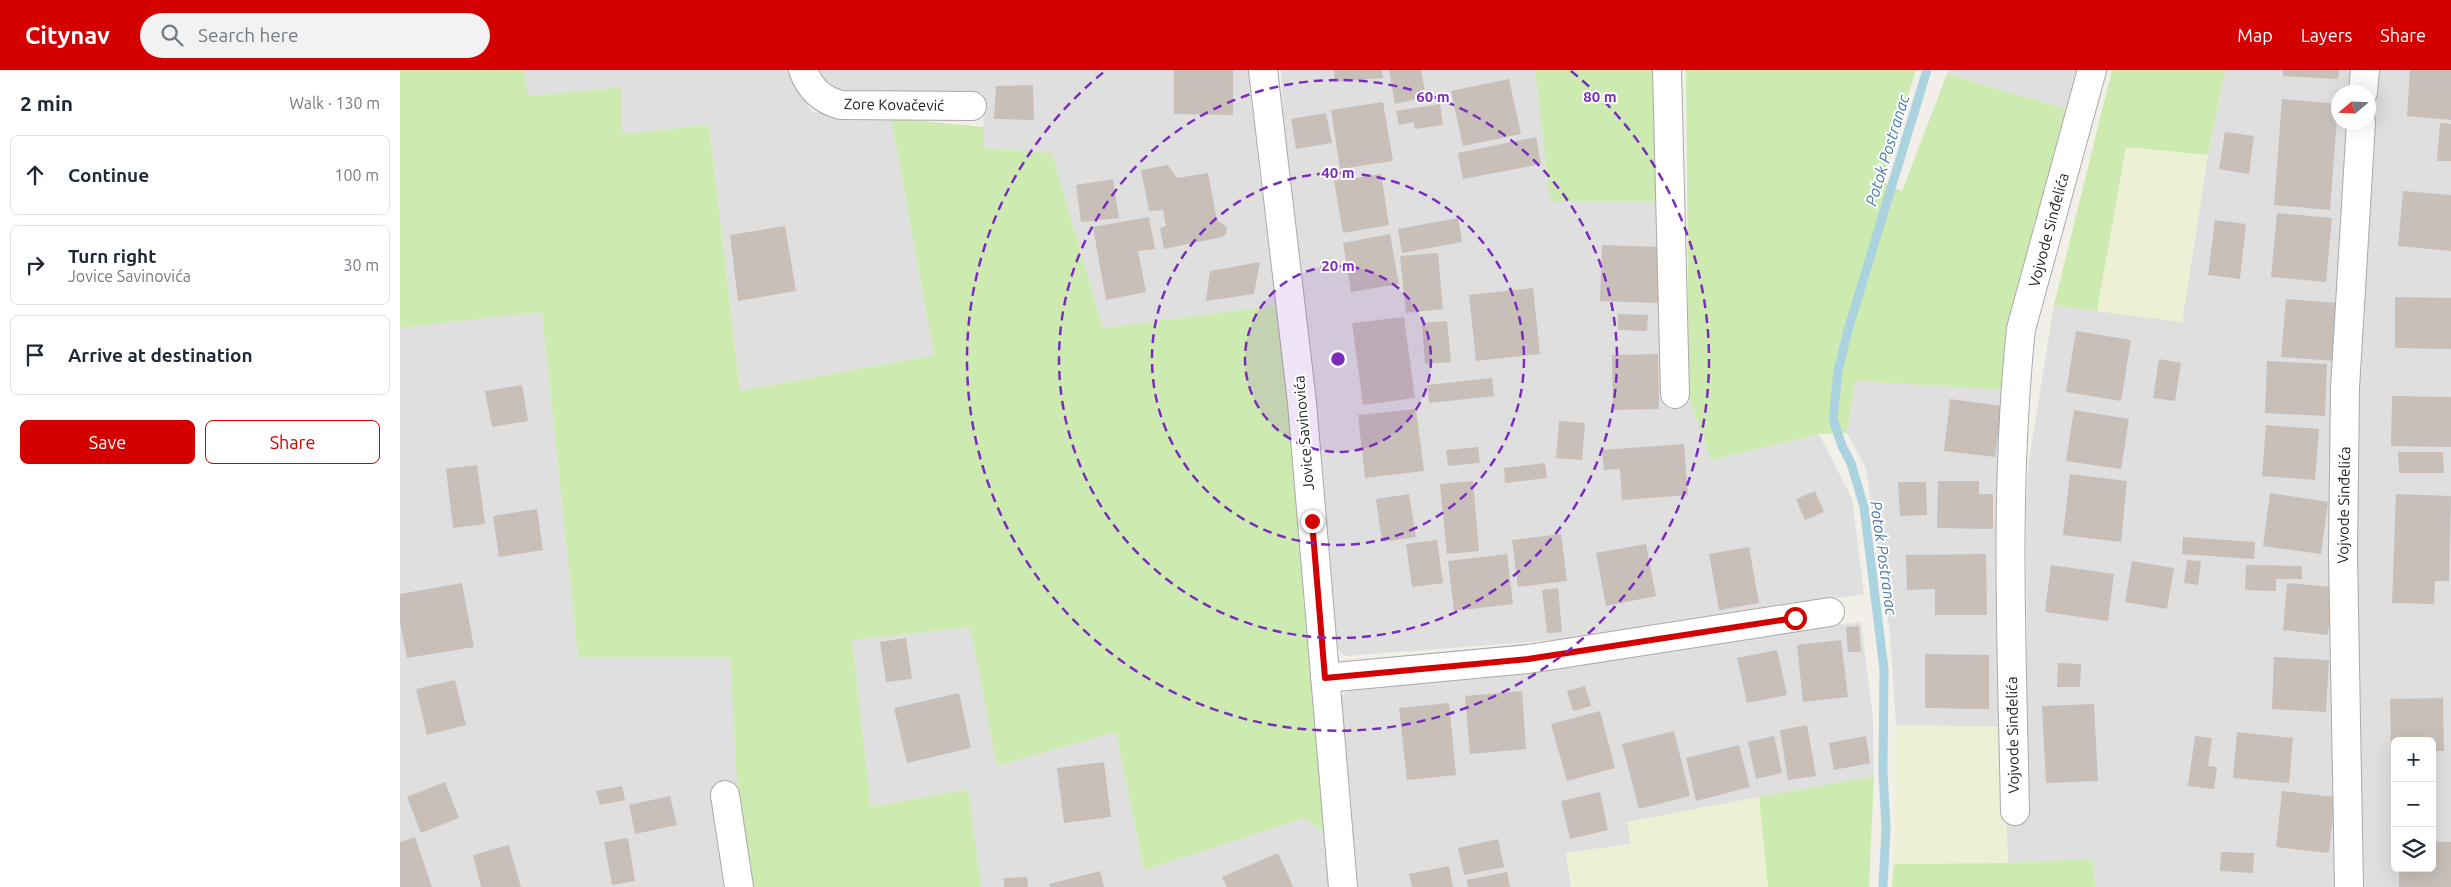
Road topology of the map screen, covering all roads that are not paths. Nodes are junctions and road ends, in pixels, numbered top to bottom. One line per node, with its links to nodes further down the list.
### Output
1 (802, 70): 7 (street, Zore Kovačević)
2 (1263, 70): 11 (street, Jovice Savinovića)
3 (1667, 70): 9 (street)
4 (2092, 70): 13 (street, Vojvode Sinđelića)
5 (2365, 70): 6 (street)
6 (2364, 85)
7 (972, 106)
8 (2361, 130): 16 (street, Vojvode Sinđelića)
9 (1675, 394)
10 (1830, 612): 11 (street)
11 (1325, 678): 15 (street, Jovice Savinovića)
12 (725, 795): 14 (street)
13 (2015, 811)
14 (739, 887)
15 (1343, 887)
16 (2349, 887)

